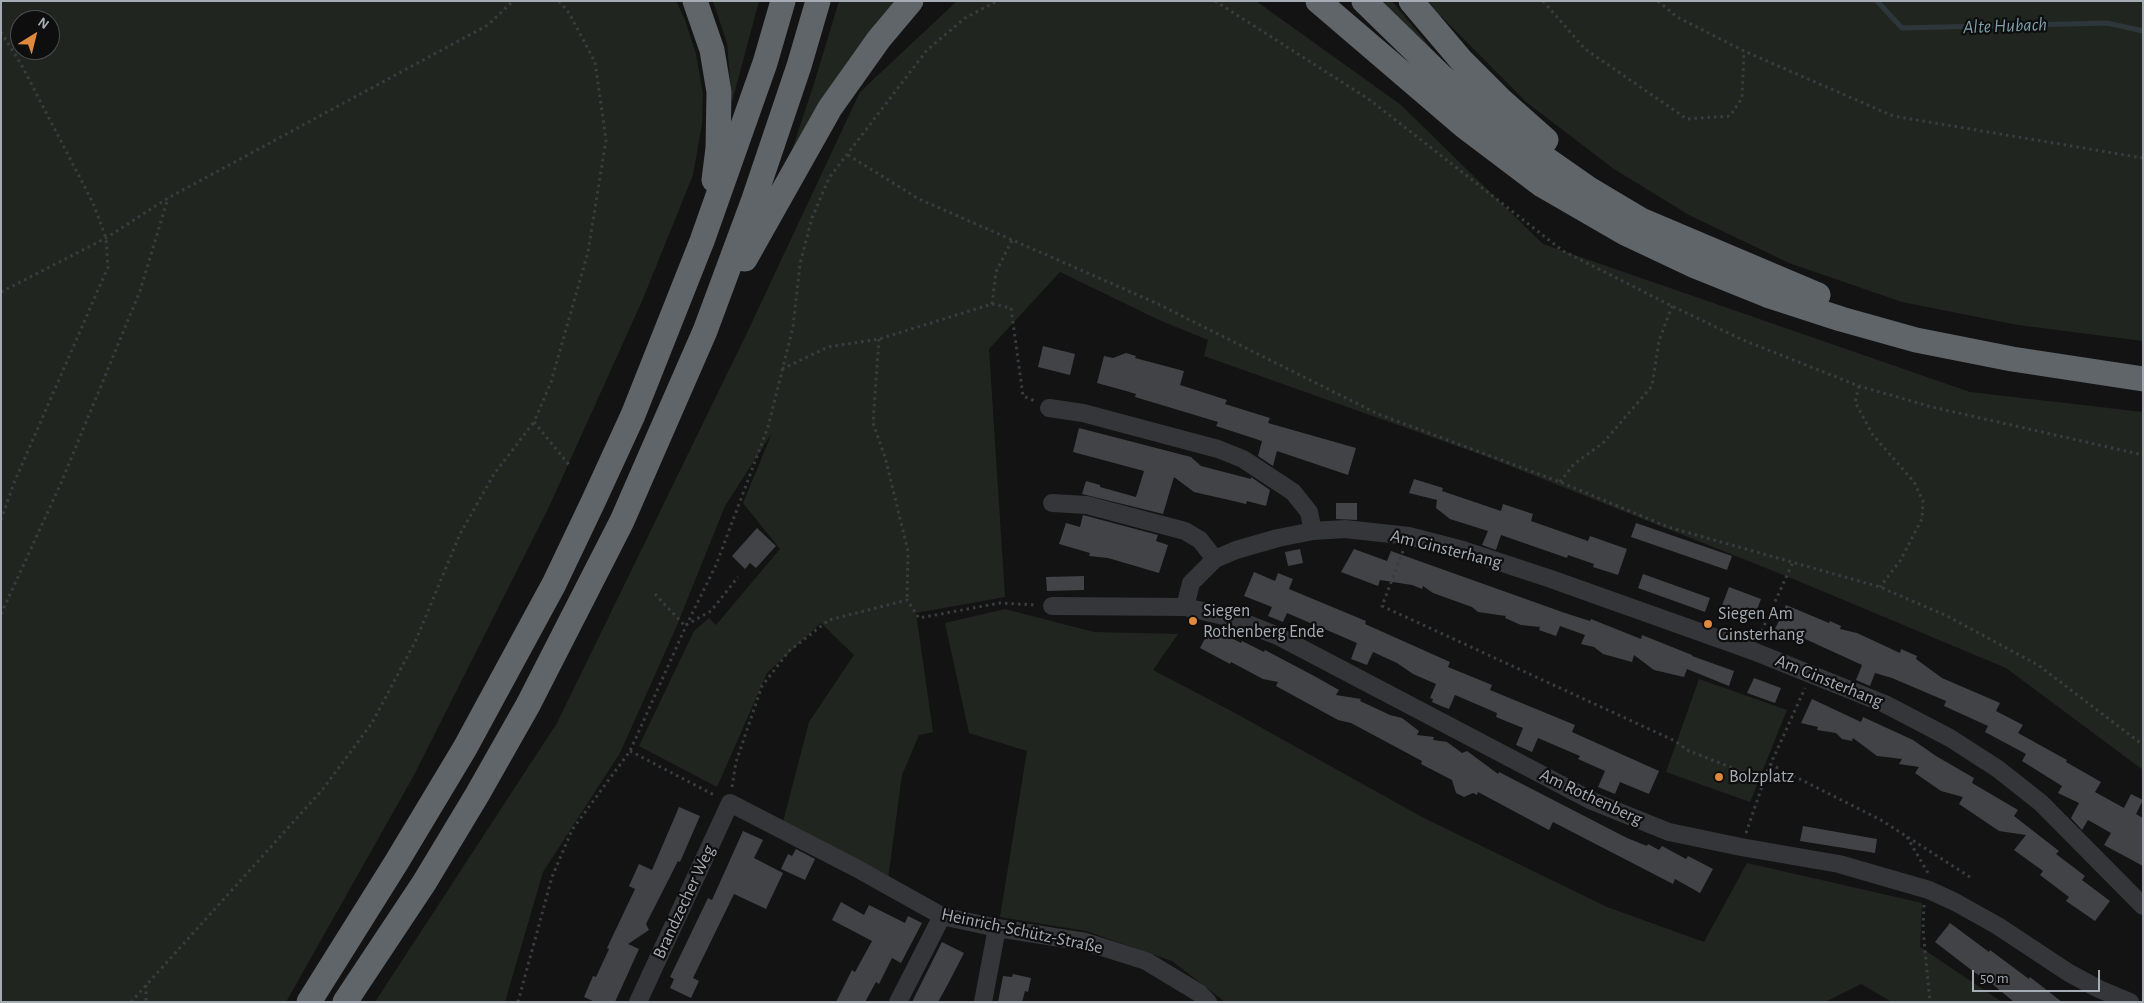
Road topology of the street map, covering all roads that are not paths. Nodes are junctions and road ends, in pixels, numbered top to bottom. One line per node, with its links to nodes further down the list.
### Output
1 (695, 1): 10 (highway)
2 (783, 1): 10 (highway)
3 (818, 1): 12 (highway)
4 (911, 1): 12 (highway)
5 (1318, 1): 9 (highway)
6 (1341, 1): 9 (highway)
7 (1364, 1): 11 (highway)
8 (1411, 1): 11 (highway)
9 (1428, 94): 14 (highway)
10 (702, 241): 26 (highway)
11 (1723, 256): 13 (highway)
12 (705, 331): 27 (highway)
13 (2143, 363)
14 (2143, 379)
15 (1049, 408): 17 (street)
16 (1052, 503): 18 (street)
17 (1314, 531): 18 (street, Am Ginsterhang); 22 (street, Am Ginsterhang)
18 (1215, 559): 20 (street, Am Ginsterhang)
19 (1052, 606): 20 (street, Am Rothenberg)
20 (1185, 608): 31 (street, Am Rothenberg)
21 (730, 803): 23 (street, Heinrich-Schütz-Straße); 28 (street, Brandzecher Weg)
22 (2143, 906)
23 (942, 916): 24 (street, Heinrich-Schütz-Straße); 29 (street)
24 (997, 928): 25 (street, Heinrich-Schütz-Straße); 30 (street)
25 (1200, 999)
26 (309, 1002)
27 (346, 1002)
28 (638, 1002)
29 (898, 1002)
30 (983, 1002)
31 (2130, 1002)

